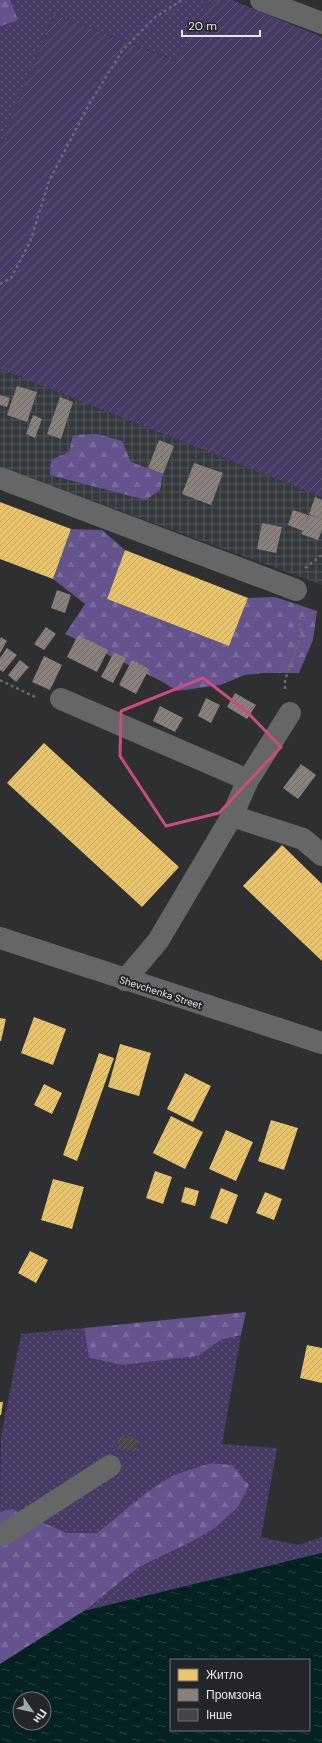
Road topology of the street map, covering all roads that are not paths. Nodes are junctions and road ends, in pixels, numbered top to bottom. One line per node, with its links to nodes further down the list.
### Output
1 (261, 0): 2 (street)
2 (322, 22)
3 (0, 478): 4 (street)
4 (296, 590)
5 (61, 699): 7 (street)
6 (290, 713): 7 (street)
7 (248, 780): 8 (street)
8 (232, 816): 9 (street); 11 (street)
9 (322, 855)
10 (0, 938): 11 (street, Shevchenka Street)
11 (125, 980): 12 (street, Shevchenka Street)
12 (322, 1043)
13 (110, 1466): 14 (street)
14 (0, 1535)

